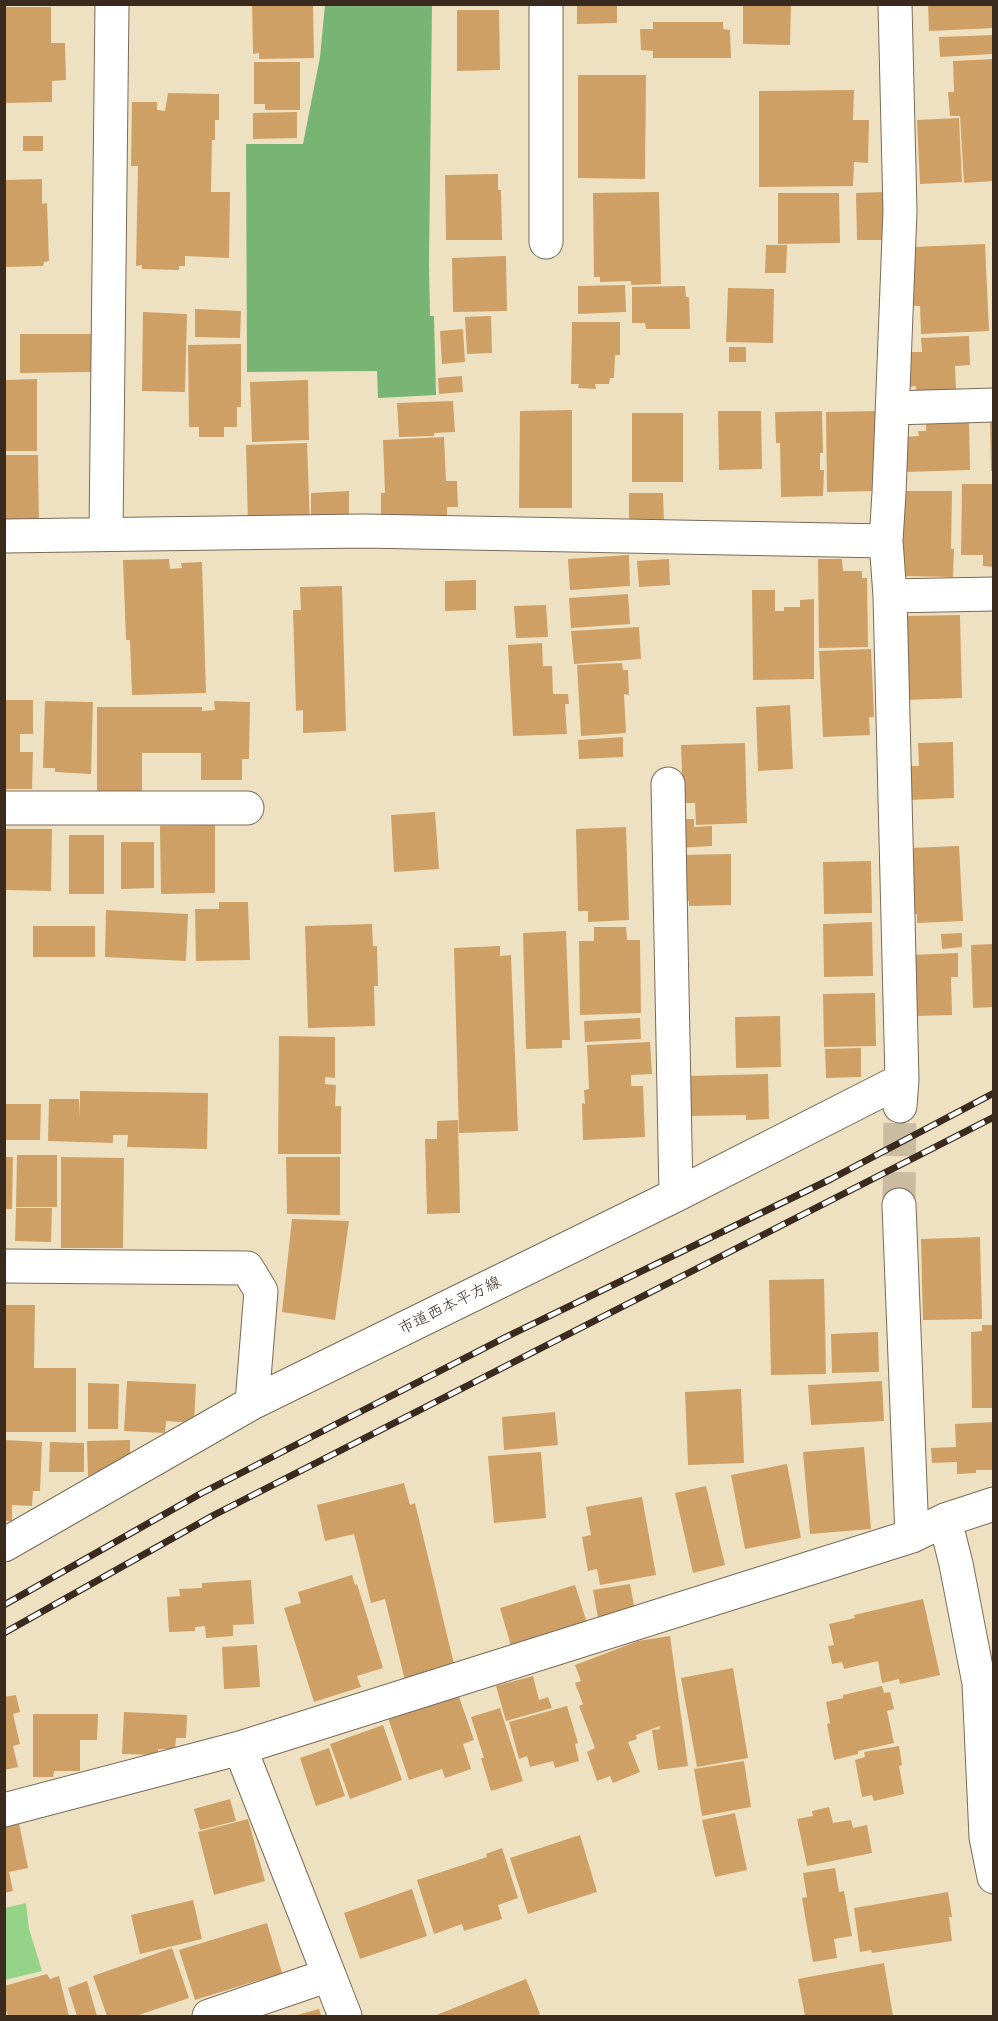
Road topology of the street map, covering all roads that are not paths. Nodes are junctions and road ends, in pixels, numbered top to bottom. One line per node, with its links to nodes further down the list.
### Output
1 (112, 4): 7 (street)
2 (546, 4): 4 (street)
3 (895, 4): 6 (street)
4 (546, 242)
5 (993, 405): 6 (street)
6 (892, 408): 9 (street)
7 (106, 533): 8 (street); 9 (street)
8 (4, 536)
9 (886, 541): 11 (street)
10 (993, 594): 11 (street)
11 (890, 596): 15 (street, 市道西本平方線)
12 (668, 784): 15 (street)
13 (4, 807): 14 (street)
14 (246, 808)
15 (676, 1195): 18 (street, 市道西本平方線)
16 (900, 1205): 21 (street)
17 (4, 1266): 18 (street)
18 (252, 1403): 22 (street, 市道西本平方線)
19 (993, 1504): 20 (street)
20 (945, 1520): 21 (street); 25 (street)
21 (912, 1536): 23 (street)
22 (4, 1545)
23 (240, 1748): 24 (street); 26 (street)
24 (4, 1810)
25 (993, 1877)
26 (329, 1975): 27 (street); 28 (street)
27 (209, 2016)
28 (345, 2016)

